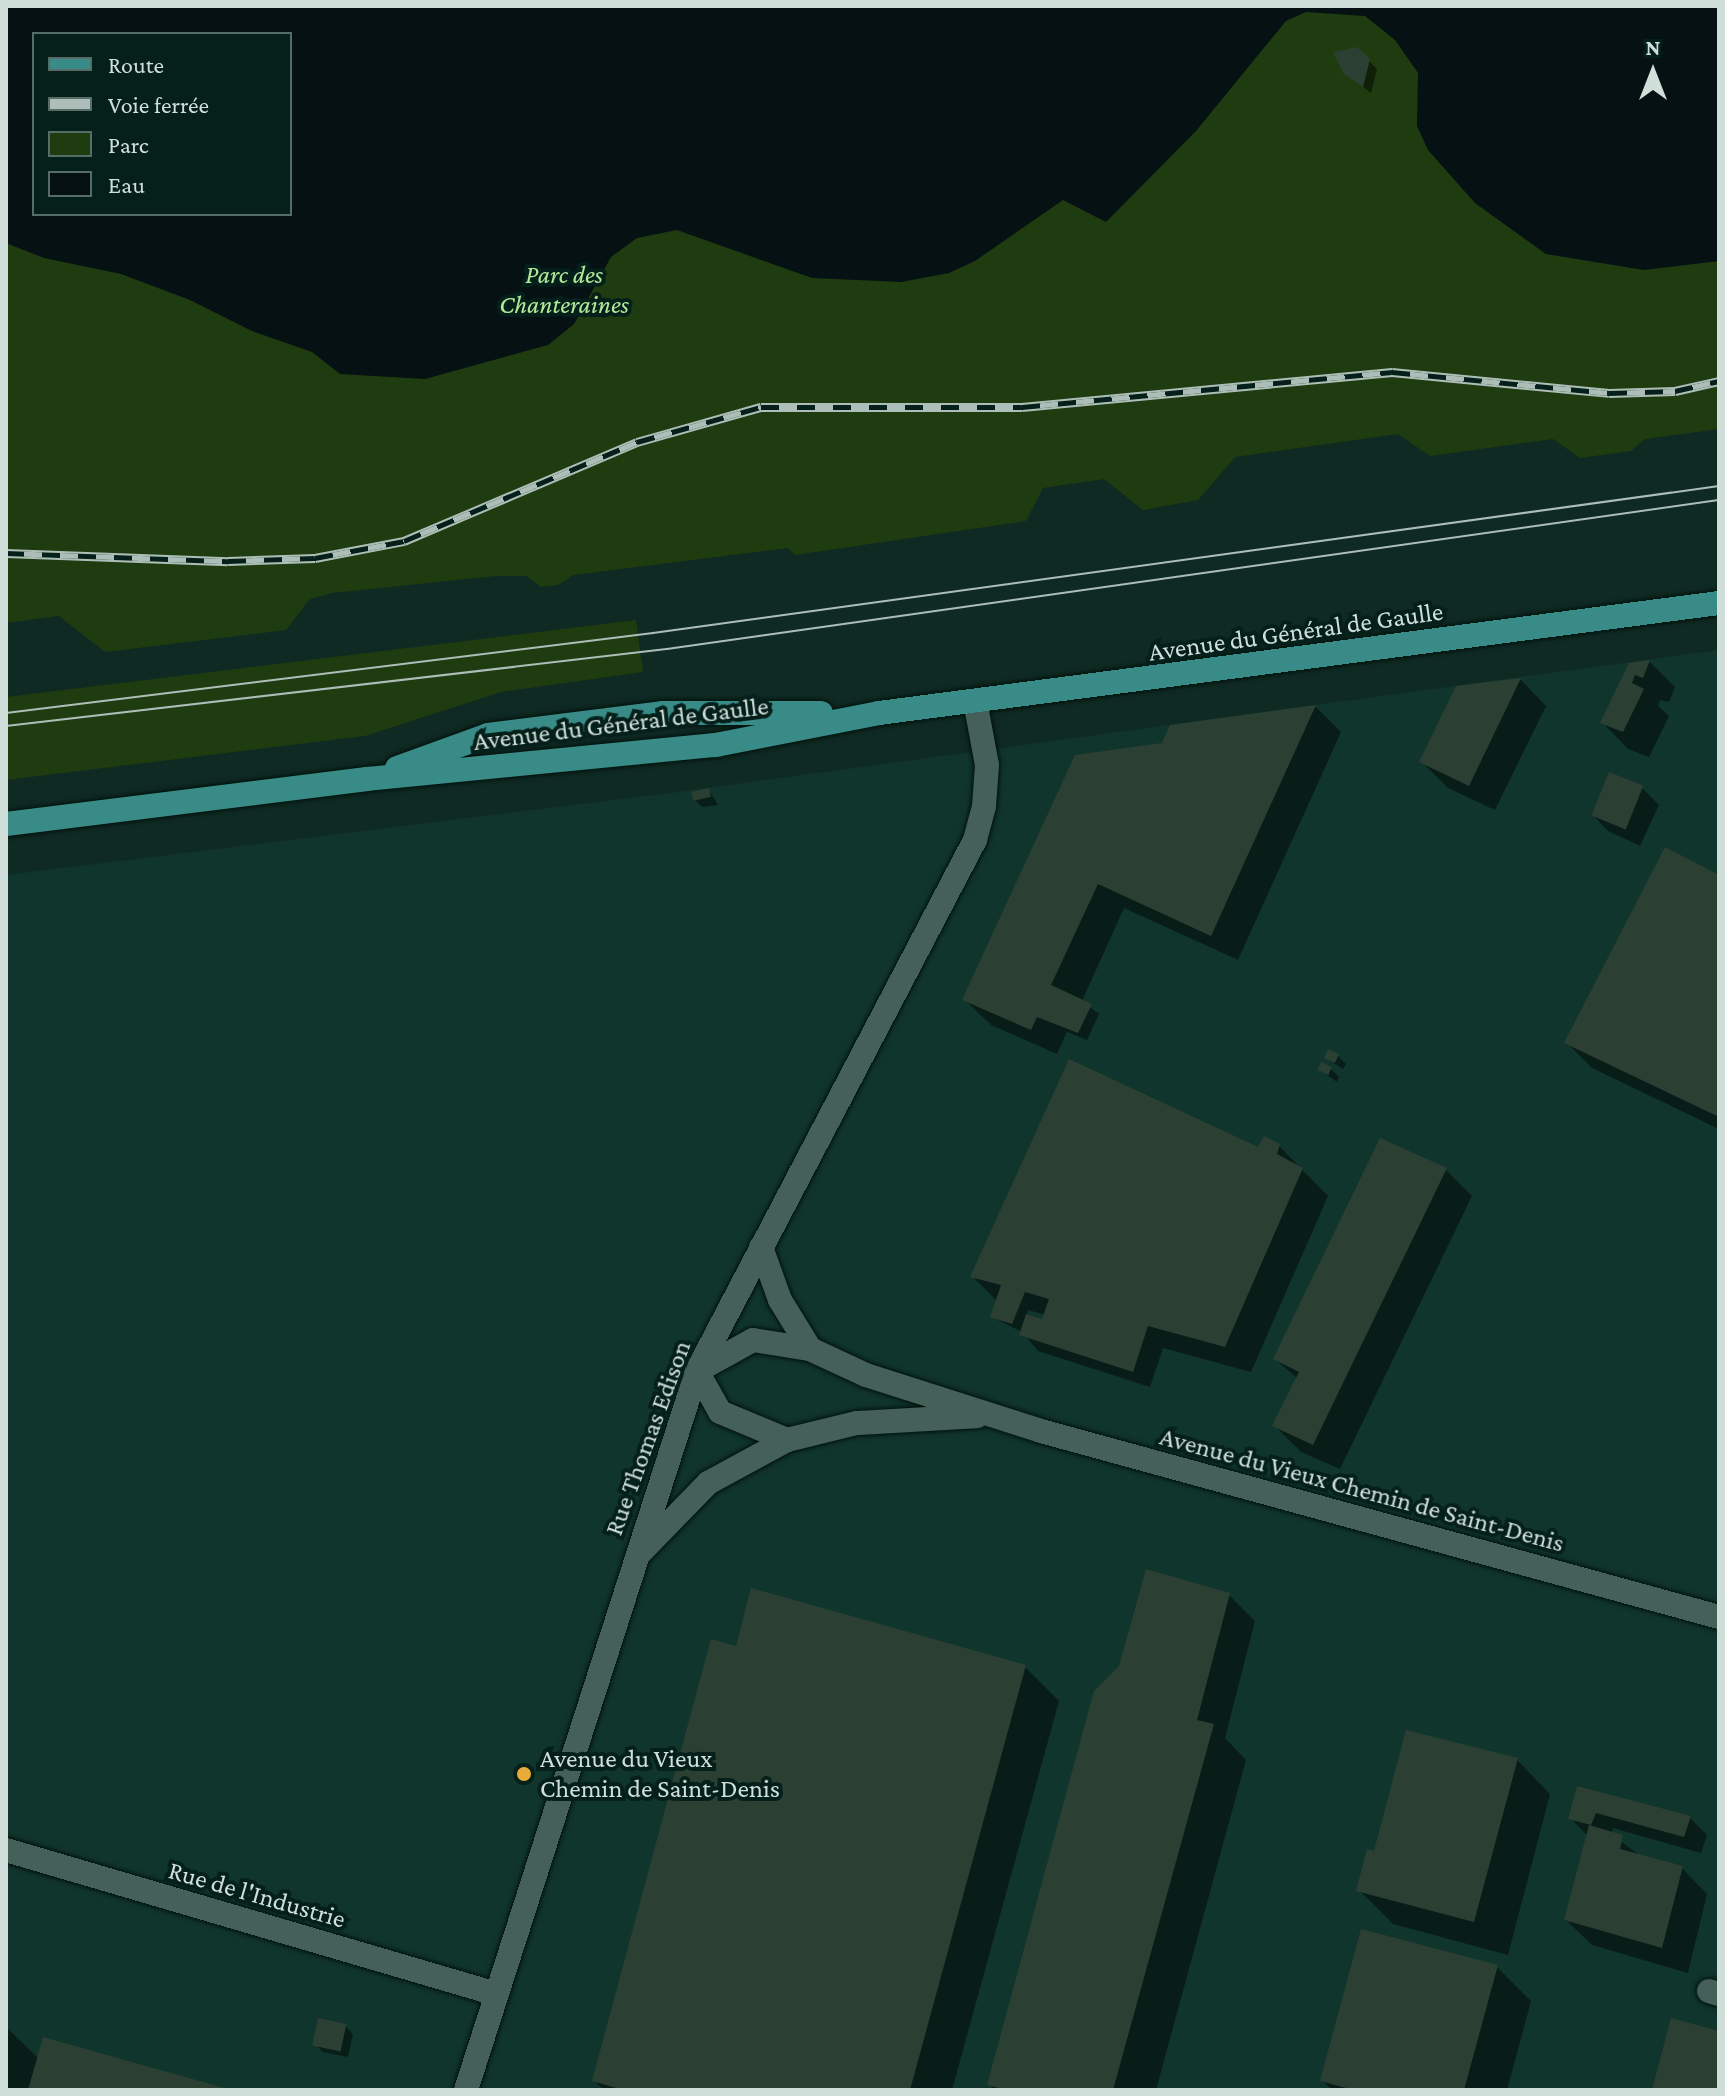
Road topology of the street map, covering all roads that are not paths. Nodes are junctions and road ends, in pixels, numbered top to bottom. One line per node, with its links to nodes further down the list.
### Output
1 (1719, 603): 2 (main road, Avenue du Général de Gaulle)
2 (975, 701): 3 (main road, Avenue du Général de Gaulle); 6 (street, Rue Thomas Edison)
3 (879, 713): 4 (main road, Avenue du Général de Gaulle); 4 (main road, Avenue du Général de Gaulle)
4 (367, 779): 5 (main road, Avenue du Général de Gaulle)
5 (6, 824)
6 (761, 1247): 7 (street); 8 (street, Rue Thomas Edison)
7 (810, 1349): 8 (street, Avenue du Vieux Chemin de Saint-Denis); 9 (street, Avenue du Vieux Chemin de Saint-Denis)
8 (697, 1371): 10 (street); 11 (street, Rue Thomas Edison)
9 (991, 1415): 10 (street, Avenue du Vieux Chemin de Saint-Denis); 12 (street, Avenue du Vieux Chemin de Saint-Denis)
10 (787, 1440): 11 (street, Avenue du Vieux Chemin de Saint-Denis)
11 (634, 1558): 14 (street, Rue Thomas Edison)
12 (1719, 1617)
13 (6, 1850): 14 (street, Rue de l'Industrie)
14 (493, 1993): 15 (street, Rue Thomas Edison)
15 (466, 2090)

